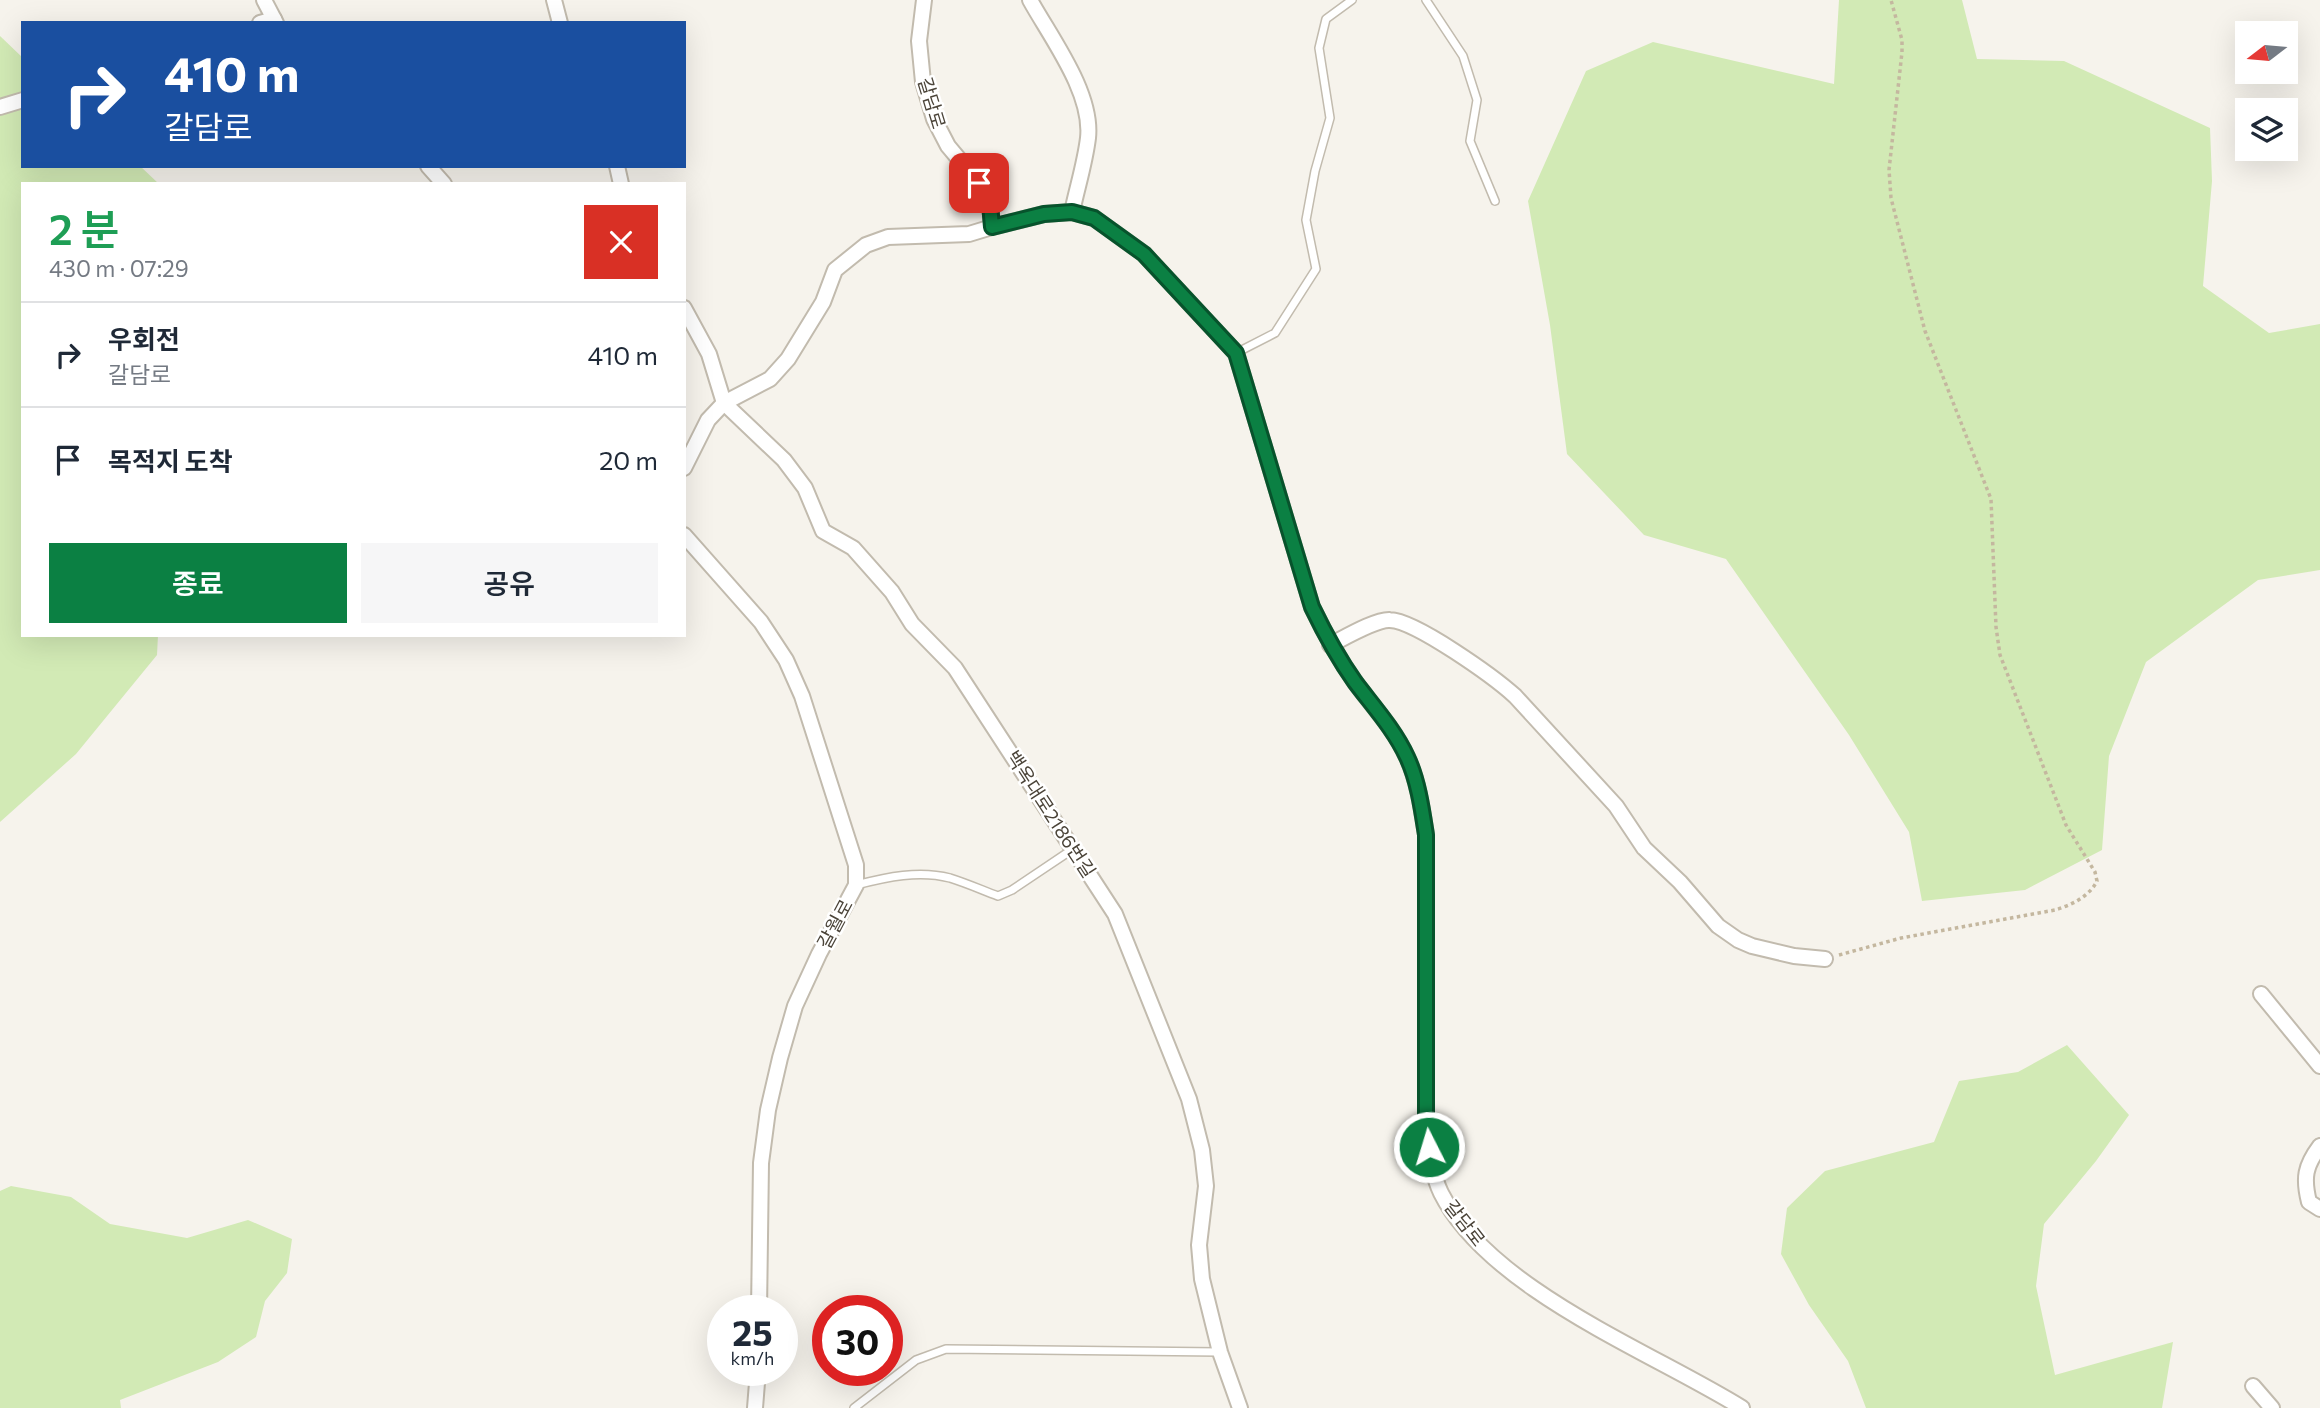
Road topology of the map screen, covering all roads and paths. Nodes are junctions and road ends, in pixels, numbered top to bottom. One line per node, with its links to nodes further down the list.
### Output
1 (264, 0): 8 (street)
2 (554, 0): 9 (street)
3 (924, 0): 16 (street, 갈담로)
4 (1030, 0): 15 (street)
5 (1352, 0): 18 (lane)
6 (1426, 0): 14 (lane)
7 (1891, 0): 25 (path)
8 (270, 21)
9 (559, 21)
10 (21, 101): 11 (street)
11 (0, 107)
12 (430, 168): 13 (street)
13 (442, 182)
14 (1496, 201)
15 (1072, 212): 16 (street, 갈담로); 18 (street, 갈담로)
16 (992, 227): 19 (street)
17 (686, 313): 19 (street, 백옥대로2186번길)
18 (1236, 353): 22 (street, 갈담로)
19 (724, 403): 20 (street); 23 (street, 백옥대로2186번길)
20 (686, 464)
21 (686, 537): 24 (street, 갈월로)
22 (1330, 645): 25 (street); 37 (street, 갈담로)
23 (1074, 849): 24 (lane); 31 (street, 백옥대로2186번길)
24 (856, 884): 30 (street, 갈월로)
25 (1825, 959)
26 (2261, 994): 27 (street)
27 (2320, 1066)
28 (2320, 1146): 29 (street)
29 (2320, 1209)
30 (759, 1295)
31 (1220, 1352): 35 (lane); 36 (street, 백옥대로2186번길)
32 (757, 1386): 34 (street)
33 (2253, 1387): 38 (street)
34 (755, 1408)
35 (854, 1408)
36 (1240, 1408)
37 (1742, 1408)
38 (2272, 1408)

